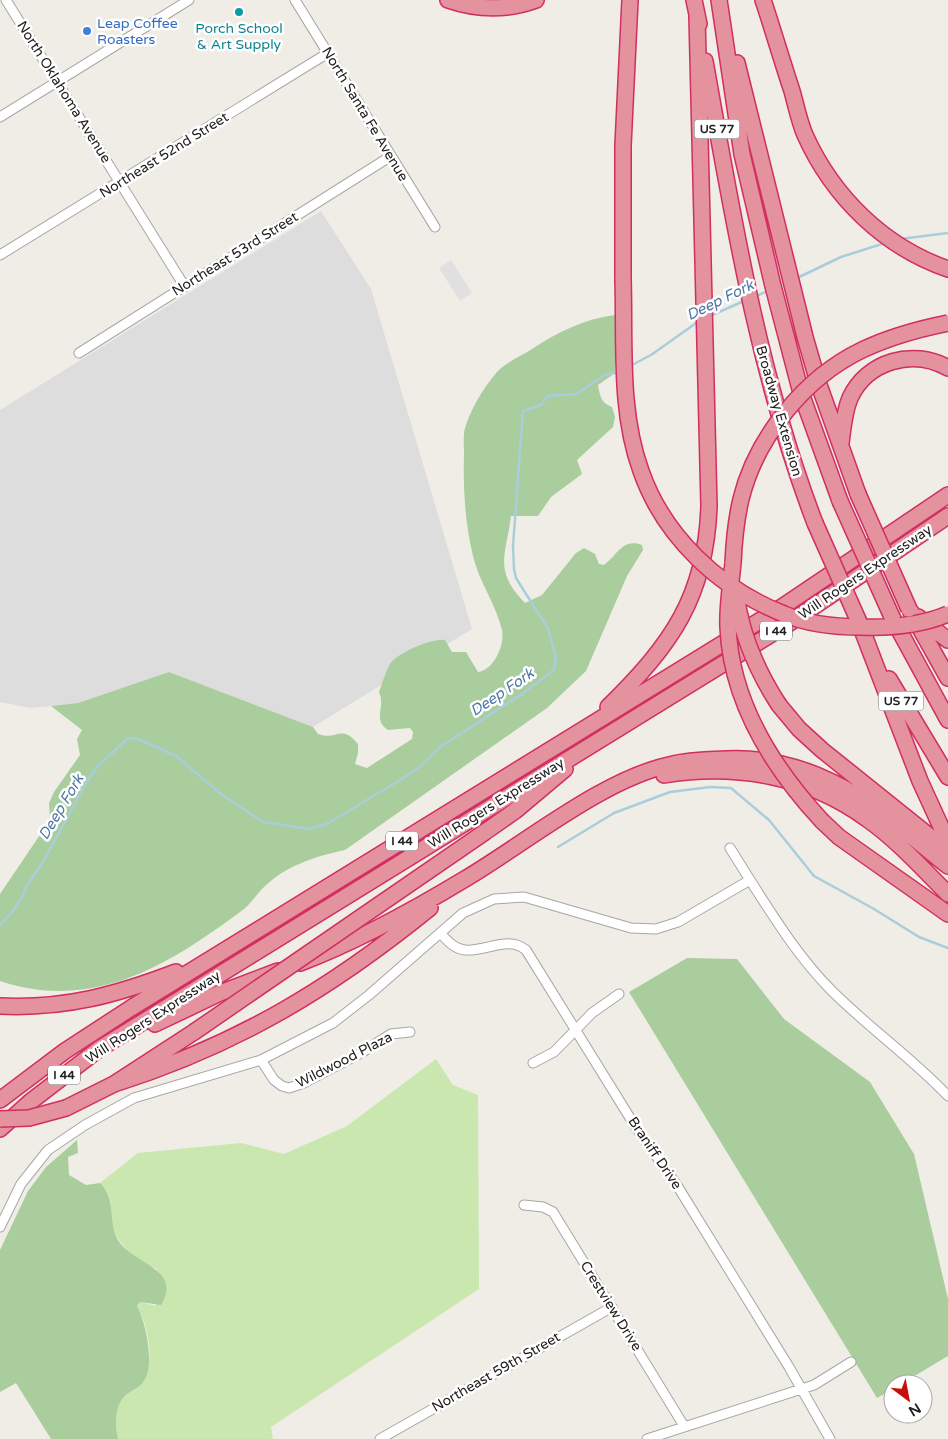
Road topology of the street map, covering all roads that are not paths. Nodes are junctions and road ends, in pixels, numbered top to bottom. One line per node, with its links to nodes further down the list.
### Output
1 (6, 0): 12 (street, North Oklahoma Avenue)
2 (189, 0): 12 (street)
3 (295, 0): 11 (street, North Santa Fe Avenue)
4 (448, 0): 5 (highway)
5 (536, 0)
6 (630, 0): 28 (highway, bridge)
7 (694, 0): 10 (highway)
8 (720, 0): 23 (highway); 32 (highway, Broadway Extension / US 77, bridge)
9 (764, 0): 18 (highway)
10 (697, 16): 29 (highway, Broadway Extension / US 77, bridge); 33 (highway)
11 (328, 53): 14 (street, North Santa Fe Avenue); 15 (street, Northeast 52nd Street)
12 (56, 82): 13 (street); 15 (street, North Oklahoma Avenue)
13 (0, 117)
14 (391, 156): 16 (street, North Santa Fe Avenue); 19 (street, Northeast 53rd Street)
15 (120, 182): 17 (street, Northeast 52nd Street); 19 (street, North Oklahoma Avenue)
16 (435, 227)
17 (0, 255)
18 (948, 269)
19 (184, 287): 21 (street, Northeast 53rd Street)
20 (948, 323): 26 (highway, bridge)
21 (79, 353)
22 (948, 368): 23 (highway)
23 (840, 447): 27 (highway, bridge)
24 (948, 495): 33 (highway, Will Rogers Expressway / I 44)
25 (947, 517): 34 (highway, Will Rogers Expressway / I 44)
26 (733, 558): 39 (highway, bridge); 44 (highway, bridge)
27 (909, 609): 30 (highway); 31 (highway)
28 (948, 614)
29 (859, 622): 35 (highway, Broadway Extension / US 77); 37 (highway)
30 (948, 640)
31 (948, 678)
32 (948, 720)
33 (590, 726): 46 (highway, Will Rogers Expressway / I 44)
34 (602, 738): 51 (highway, Will Rogers Expressway / I 44); 54 (highway, bridge)
35 (948, 777)
36 (609, 789): 40 (highway); 41 (highway); 43 (highway)
37 (948, 842)
38 (730, 848): 42 (street)
39 (948, 851)
40 (948, 866)
41 (466, 879): 51 (highway); 54 (highway)
42 (750, 880): 45 (street); 55 (street)
43 (948, 894)
44 (948, 914)
45 (440, 933): 49 (street, Braniff Drive); 52 (street)
46 (214, 957): 48 (highway); 56 (highway, Will Rogers Expressway / I 44)
47 (619, 994): 49 (street)
48 (0, 1006)
49 (574, 1030): 53 (street); 63 (street, Braniff Drive)
50 (410, 1032): 52 (street, Wildwood Plaza)
51 (100, 1050): 58 (highway, Will Rogers Expressway / I 44)
52 (261, 1060): 60 (street)
53 (533, 1063)
54 (114, 1084): 57 (highway, bridge)
55 (948, 1096)
56 (0, 1100)
57 (0, 1119)
58 (0, 1129)
59 (524, 1205): 61 (street, Crestview Drive)
60 (0, 1227)
61 (612, 1307): 64 (street, Crestview Drive); 65 (street, Northeast 59th Street)
62 (851, 1362): 63 (street)
63 (800, 1390): 64 (street); 67 (street, Braniff Drive)
64 (684, 1426): 66 (street)
65 (380, 1439)
66 (647, 1439)
67 (830, 1439)

